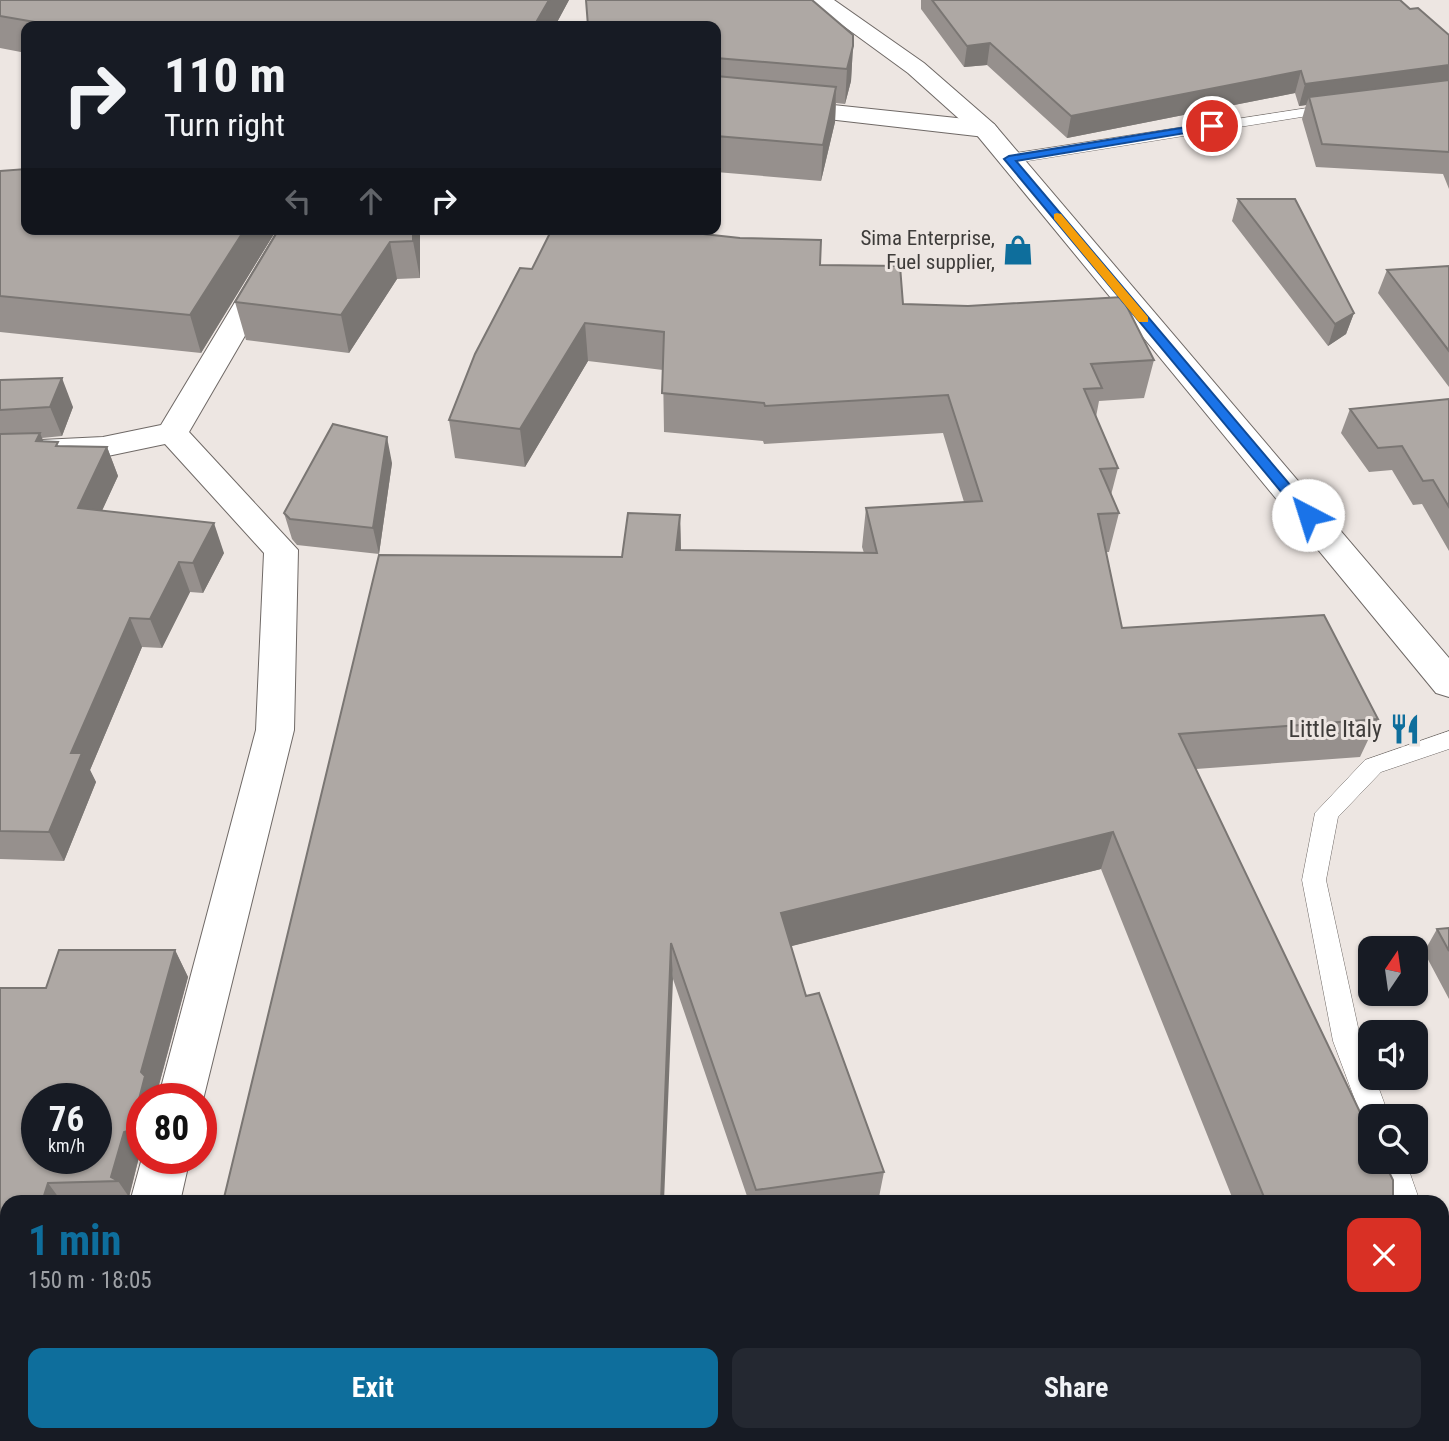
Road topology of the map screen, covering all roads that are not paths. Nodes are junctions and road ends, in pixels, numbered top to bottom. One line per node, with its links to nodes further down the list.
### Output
1 (819, 0): 4 (main road)
2 (721, 103): 4 (main road)
3 (1356, 105): 5 (lane)
4 (985, 129): 5 (main road)
5 (1009, 159): 9 (main road)
6 (289, 235): 7 (main road)
7 (172, 433): 8 (main road); 11 (main road)
8 (0, 452)
9 (1449, 683)
10 (1449, 740): 12 (lane)
11 (185, 1083)
12 (1371, 1104)
13 (162, 1174): 15 (main road)
14 (1396, 1174): 16 (lane)
15 (157, 1195)
16 (1404, 1195)

